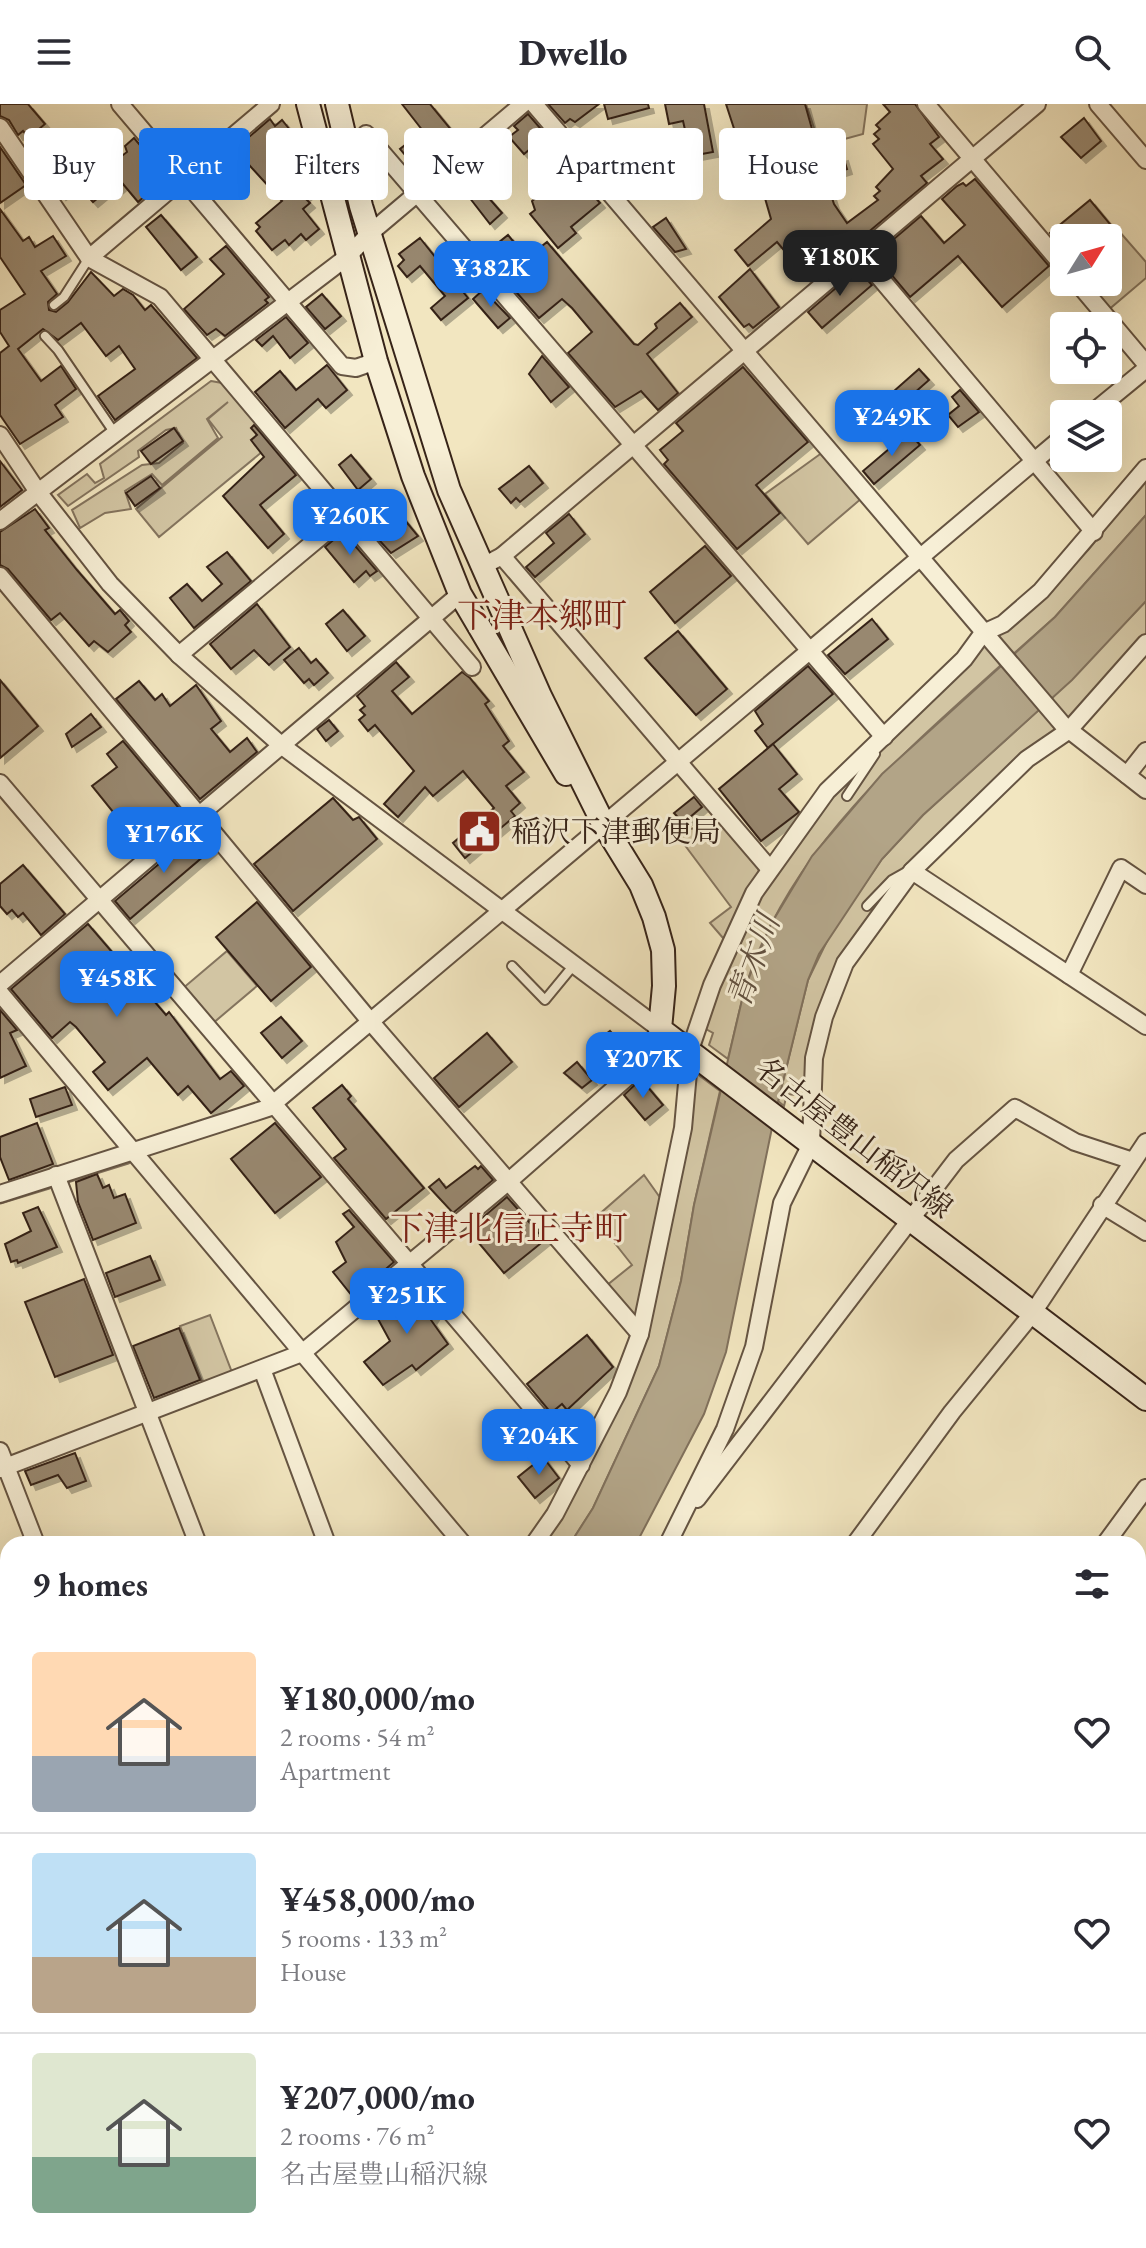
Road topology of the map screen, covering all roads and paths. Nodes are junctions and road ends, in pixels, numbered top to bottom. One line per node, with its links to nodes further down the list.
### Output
1 (120, 104): 11 (street)
2 (271, 104): 12 (street)
3 (308, 104): 27 (main road)
4 (337, 104): 24 (main road)
5 (523, 104): 13 (street)
6 (534, 104): 14 (street)
7 (926, 104): 15 (street)
8 (1037, 104): 15 (street)
9 (1098, 104): 16 (street)
10 (0, 127): 28 (street)
11 (140, 128)
12 (242, 128)
13 (495, 128)
14 (554, 128)
15 (972, 158): 25 (street); 26 (street)
16 (1146, 160)
17 (388, 161): 18 (street)
18 (404, 180)
19 (157, 200): 28 (street)
20 (202, 200): 30 (street)
21 (410, 200): 24 (street)
22 (420, 200): 40 (street)
23 (616, 200): 33 (street)
24 (369, 234): 27 (street); 50 (main road)
25 (1050, 250)
26 (859, 253): 33 (street); 42 (street)
27 (347, 257): 30 (street); 35 (main road)
28 (89, 258): 31 (lane); 34 (street)
29 (1088, 296): 36 (street)
30 (289, 302): 34 (street); 35 (street)
31 (54, 305)
32 (45, 336): 39 (lane)
33 (743, 350): 40 (street); 49 (street)
34 (214, 361): 39 (street); 45 (street)
35 (376, 361): 52 (main road)
36 (1146, 366): 37 (street)
37 (1107, 400)
38 (0, 435): 44 (street)
39 (116, 435): 44 (street)
40 (632, 446): 48 (street); 56 (street)
41 (1050, 448): 42 (street)
42 (1034, 461): 47 (street); 49 (street)
43 (1146, 468): 47 (street)
44 (38, 492): 46 (street); 57 (street)
45 (344, 517): 53 (street); 57 (street)
46 (0, 521)
47 (1094, 532): 54 (street)
48 (502, 556): 50 (street); 63 (street)
49 (918, 557): 54 (street); 56 (street)
50 (481, 567): 69 (main road)
51 (0, 576): 68 (street)
52 (460, 594): 53 (street); 69 (main road)
53 (430, 620): 58 (street); 61 (street)
54 (986, 636): 59 (street); 60 (street)
55 (1146, 643): 59 (street)
56 (808, 650): 60 (street); 63 (street)
57 (179, 655): 61 (street)
58 (472, 667)
59 (1066, 728): 64 (street); 71 (street)
60 (884, 737): 67 (lane); 70 (street)
61 (281, 745): 68 (street); 75 (street)
62 (1146, 751): 64 (street)
63 (677, 760): 69 (street); 70 (street)
64 (1127, 775): 66 (street)
65 (0, 783): 73 (street)
66 (1146, 790)
67 (847, 796)
68 (199, 815): 73 (street); 81 (street)
69 (604, 825): 75 (street); 83 (main road)
70 (769, 868): 83 (street)
71 (912, 871): 74 (lane); 78 (street); 85 (street)
72 (1146, 885): 78 (street)
73 (99, 900): 79 (street); 84 (street)
74 (867, 906)
75 (501, 911): 77 (street); 81 (street)
76 (512, 966): 77 (lane)
77 (573, 966): 83 (street)
78 (1069, 975): 82 (street)
79 (0, 984)
80 (0, 993): 87 (street)
81 (370, 1021): 84 (street); 90 (street)
82 (1146, 1026)
83 (680, 1043): 85 (main road, 名古屋豊山稲沢線); 90 (street); 97 (street)
84 (273, 1103): 87 (street); 95 (street)
85 (806, 1139): 93 (main road, 名古屋豊山稲沢線); 105 (street)
86 (1146, 1142): 88 (street)
87 (130, 1151): 89 (street); 98 (street)
88 (1133, 1161): 92 (street); 93 (street)
89 (56, 1175): 91 (street); 101 (street)
90 (509, 1181): 95 (street); 97 (street)
91 (0, 1194)
92 (1102, 1205): 94 (street); 96 (street)
93 (910, 1219): 96 (main road, 名古屋豊山稲沢線); 105 (street)
94 (1146, 1232)
95 (409, 1265): 98 (street); 103 (street)
96 (1032, 1314): 100 (main road, 名古屋豊山稲沢線); 112 (street)
97 (640, 1334): 103 (street)
98 (302, 1353): 99 (street); 109 (street)
99 (262, 1369): 101 (street); 108 (street)
100 (1146, 1399)
101 (147, 1413): 102 (street); 107 (street)
102 (2, 1462): 106 (street)
103 (581, 1465): 110 (street)
104 (1146, 1488): 113 (street)
105 (688, 1503): 111 (street)
106 (33, 1536)
107 (195, 1536)
108 (324, 1536)
109 (456, 1536)
110 (539, 1536)
111 (672, 1536)
112 (861, 1536)
113 (1111, 1536)

